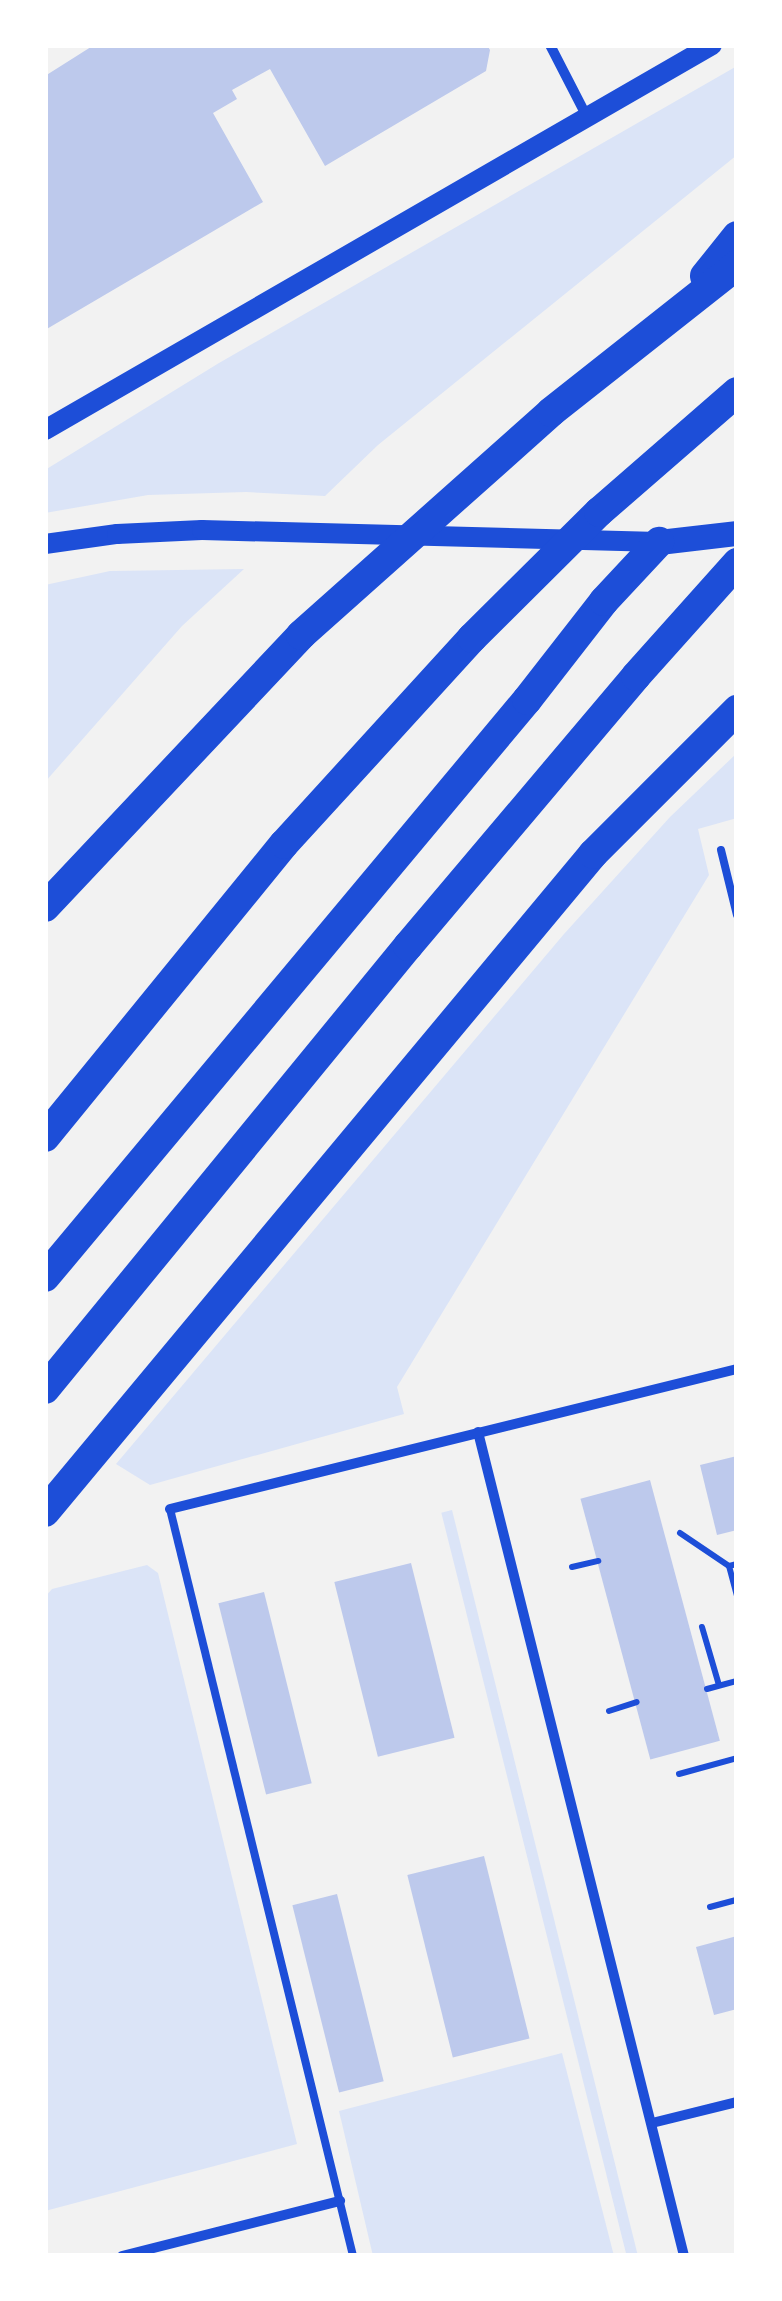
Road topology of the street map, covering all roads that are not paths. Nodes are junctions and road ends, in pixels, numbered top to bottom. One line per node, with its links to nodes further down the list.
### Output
1 (550, 45): 3 (street)
2 (712, 45): 3 (main road)
3 (588, 119): 8 (main road)
4 (737, 236): 6 (highway)
5 (737, 266): 6 (highway)
6 (682, 306): 15 (highway)
7 (737, 392): 17 (highway)
8 (45, 430)
9 (737, 534): 10 (main road)
10 (660, 542): 11 (main road); 18 (highway)
11 (45, 544)
12 (737, 564): 20 (highway)
13 (737, 710): 23 (highway)
14 (721, 850): 16 (lane)
15 (45, 908)
16 (737, 915)
17 (45, 1136)
18 (45, 1277)
19 (737, 1369): 21 (street)
20 (45, 1389)
21 (478, 1432): 22 (street); 25 (street)
22 (170, 1509): 26 (lane)
23 (45, 1512)
24 (737, 2102): 25 (street)
25 (652, 2123): 29 (street)
26 (340, 2201): 27 (street); 28 (lane)
27 (122, 2256)
28 (353, 2256)
29 (684, 2256)

